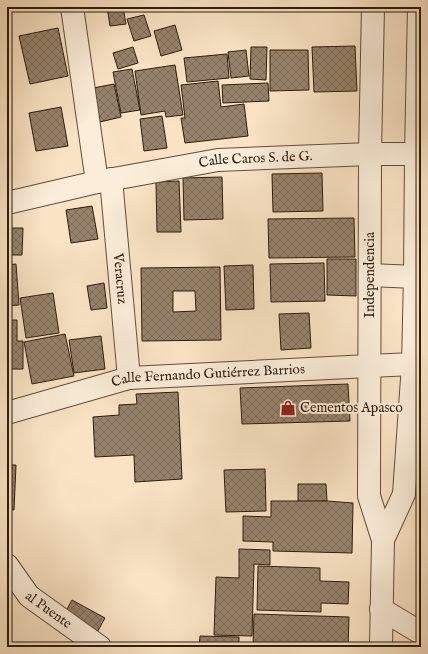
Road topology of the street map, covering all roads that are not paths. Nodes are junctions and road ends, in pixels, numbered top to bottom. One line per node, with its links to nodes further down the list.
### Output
1 (72, 7): 6 (street, Veracruz)
2 (373, 7): 4 (street, Independencia)
3 (419, 7): 5 (street, Independencia)
4 (370, 154): 5 (street, Calle Caros S. de G.); 6 (street, Calle Caros S. de G.); 8 (street, Independencia)
5 (416, 154): 9 (street, Independencia)
6 (104, 181): 7 (street, Calle Caros S. de G.); 12 (street, Veracruz)
7 (7, 203)
8 (370, 275): 9 (street); 11 (street, Independencia)
9 (418, 276): 10 (street, Independencia)
10 (413, 364): 11 (street, Calle Fernando Gutiérrez Barrios); 14 (street, Independencia)
11 (369, 366): 12 (street, Calle Fernando Gutiérrez Barrios); 15 (street, Independencia)
12 (129, 378): 13 (street, Calle Fernando Gutiérrez Barrios)
13 (7, 413)
14 (413, 493): 15 (street); 16 (street, Independencia)
15 (369, 496): 16 (street, Independencia)
16 (383, 540): 18 (street, Independencia)
17 (7, 564): 20 (street, al Puente)
18 (381, 609): 19 (street); 21 (street, Independencia)
19 (421, 633)
20 (100, 647)
21 (381, 647)

